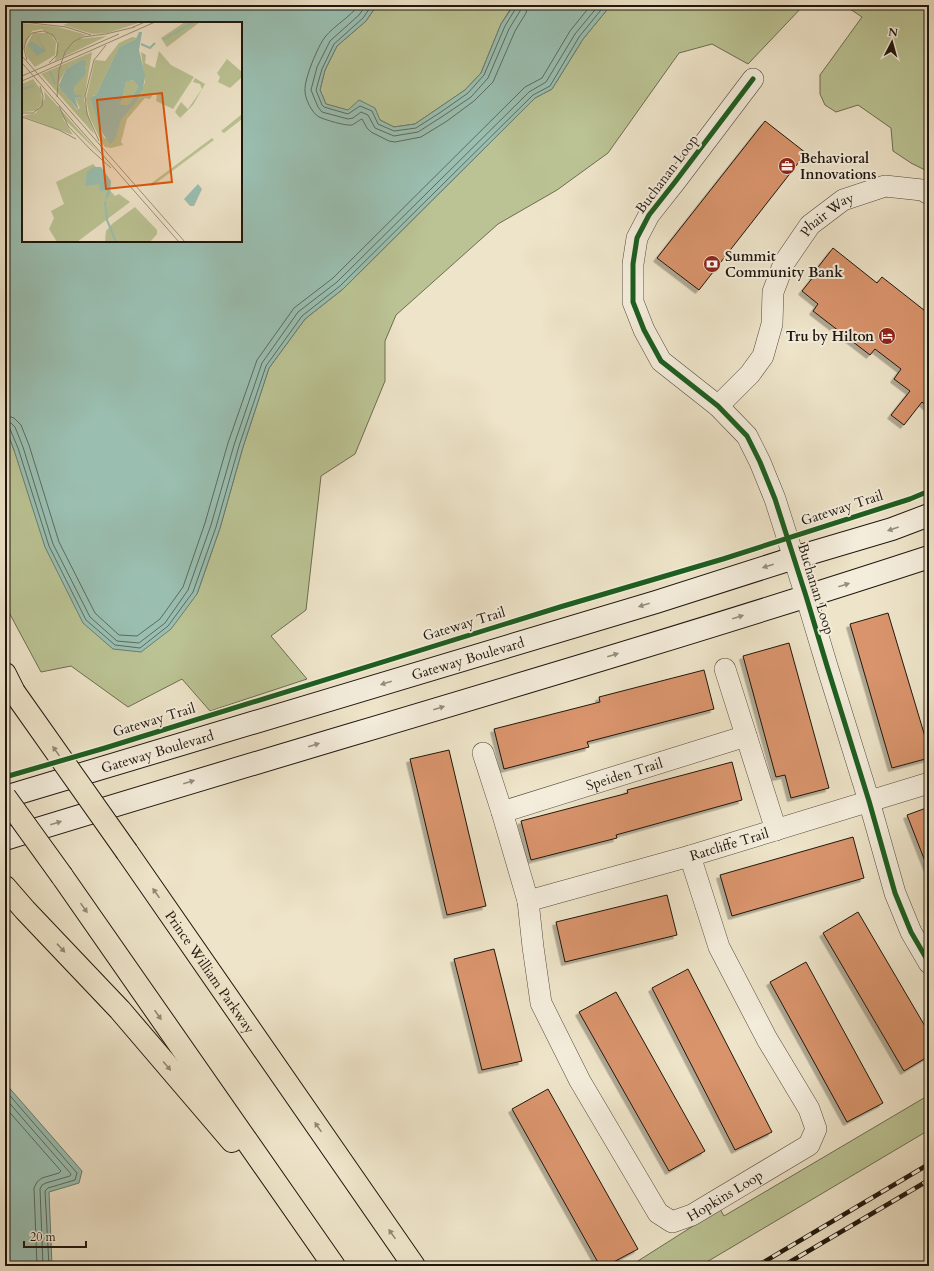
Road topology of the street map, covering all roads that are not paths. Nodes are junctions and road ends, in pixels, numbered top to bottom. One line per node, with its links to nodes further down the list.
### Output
1 (753, 78): 3 (street, Buchanan Loop)
2 (929, 194): 3 (street, Phair Way)
3 (718, 406): 6 (street, Buchanan Loop)
4 (929, 515): 6 (street, Gateway Boulevard, one-way to 6)
5 (929, 557): 7 (street, one-way to 5)
6 (794, 558): 7 (street, Buchanan Loop); 13 (street, Gateway Boulevard, one-way to 13)
7 (806, 596): 14 (street, Buchanan Loop); 17 (street, one-way to 7)
8 (725, 669): 10 (street)
9 (8, 682): 24 (highway, Prince William Parkway, one-way to 9, bridge)
10 (746, 736): 15 (street, Speiden Trail); 16 (street)
11 (483, 753): 15 (street)
12 (929, 783): 14 (street, Ratcliffe Trail)
13 (5, 797): 22 (highway, one-way to 22, bridge)
14 (869, 801): 16 (street, Ratcliffe Trail); 21 (street, Buchanan Loop)
15 (502, 812): 20 (street)
16 (776, 830): 18 (street, Ratcliffe Trail)
17 (5, 839)
18 (690, 856): 20 (street, Ratcliffe Trail); 20 (street, Hopkins Loop)
19 (5, 887): 22 (highway, one-way to 22)
20 (528, 902)
21 (929, 963)
22 (317, 1241): 23 (highway)
23 (334, 1266)
24 (414, 1266)

